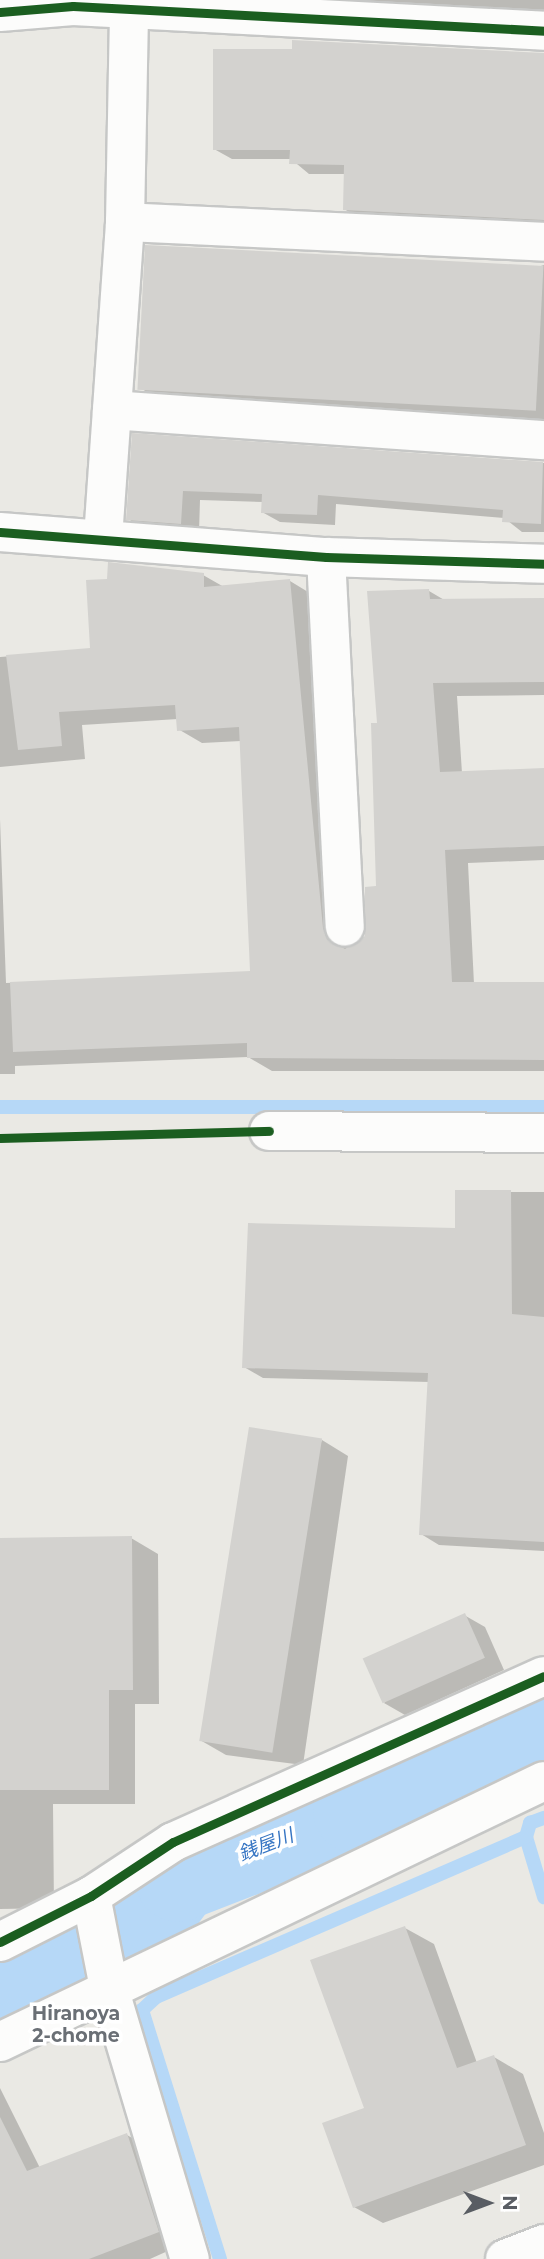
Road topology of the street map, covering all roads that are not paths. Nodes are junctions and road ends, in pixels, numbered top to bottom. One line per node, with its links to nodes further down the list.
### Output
1 (129, 10): 2 (street); 3 (street); 4 (street)
2 (0, 12)
3 (544, 31)
4 (125, 222): 5 (street); 6 (street)
5 (544, 242)
6 (112, 410): 7 (street); 9 (street)
7 (544, 440)
8 (0, 532): 9 (street)
9 (103, 538): 10 (street)
10 (326, 557): 11 (street); 12 (street)
11 (544, 564)
12 (345, 927)
13 (269, 1131): 14 (street)
14 (544, 1133)
15 (544, 1676): 17 (street)
16 (544, 1781): 19 (street)
17 (91, 1896): 18 (street); 19 (street)
18 (0, 1942)
19 (109, 1988): 20 (street); 22 (street)
20 (0, 2042)
21 (544, 2244): 23 (street)
22 (190, 2259)
23 (505, 2259)

